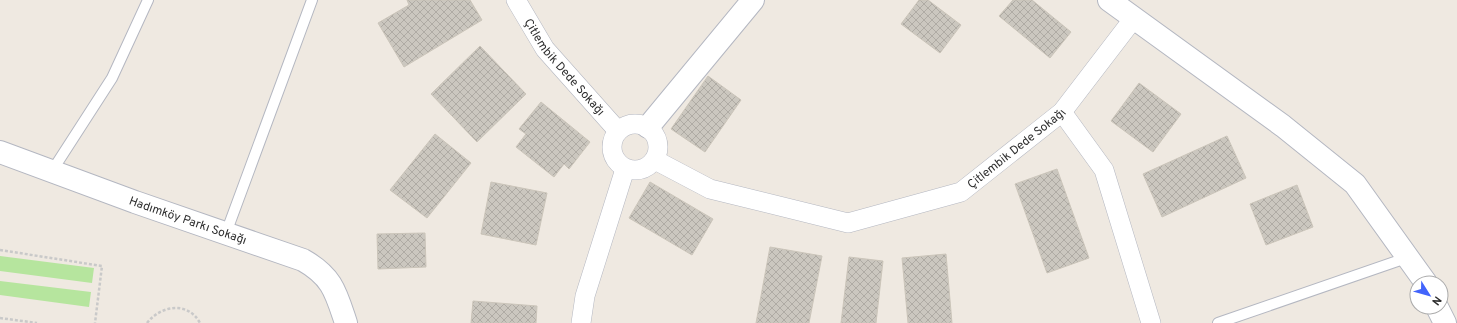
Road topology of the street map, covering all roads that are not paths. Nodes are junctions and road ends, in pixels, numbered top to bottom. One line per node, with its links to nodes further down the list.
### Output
1 (148, 0): 13 (lane)
2 (312, 0): 14 (lane)
3 (516, 0): 9 (street, Çitlembik Dede Sokağı)
4 (753, 0): 8 (street)
5 (1109, 0): 6 (street)
6 (1134, 18): 7 (street, Çitlembik Dede Sokağı); 15 (street)
7 (1062, 112): 11 (street, Çitlembik Dede Sokağı); 19 (street)
8 (648, 127): 9 (street); 11 (street)
9 (618, 131): 12 (street)
10 (0, 152): 13 (street, Hadımköy Parkı Sokağı)
11 (655, 160): 12 (street)
12 (625, 169): 18 (street)
13 (52, 171): 14 (street, Hadımköy Parkı Sokağı)
14 (226, 233): 17 (street, Hadımköy Parkı Sokağı)
15 (1409, 257): 16 (street); 20 (lane)
16 (1421, 275)
17 (346, 323)
18 (581, 323)
19 (1151, 323)
20 (1218, 323)

